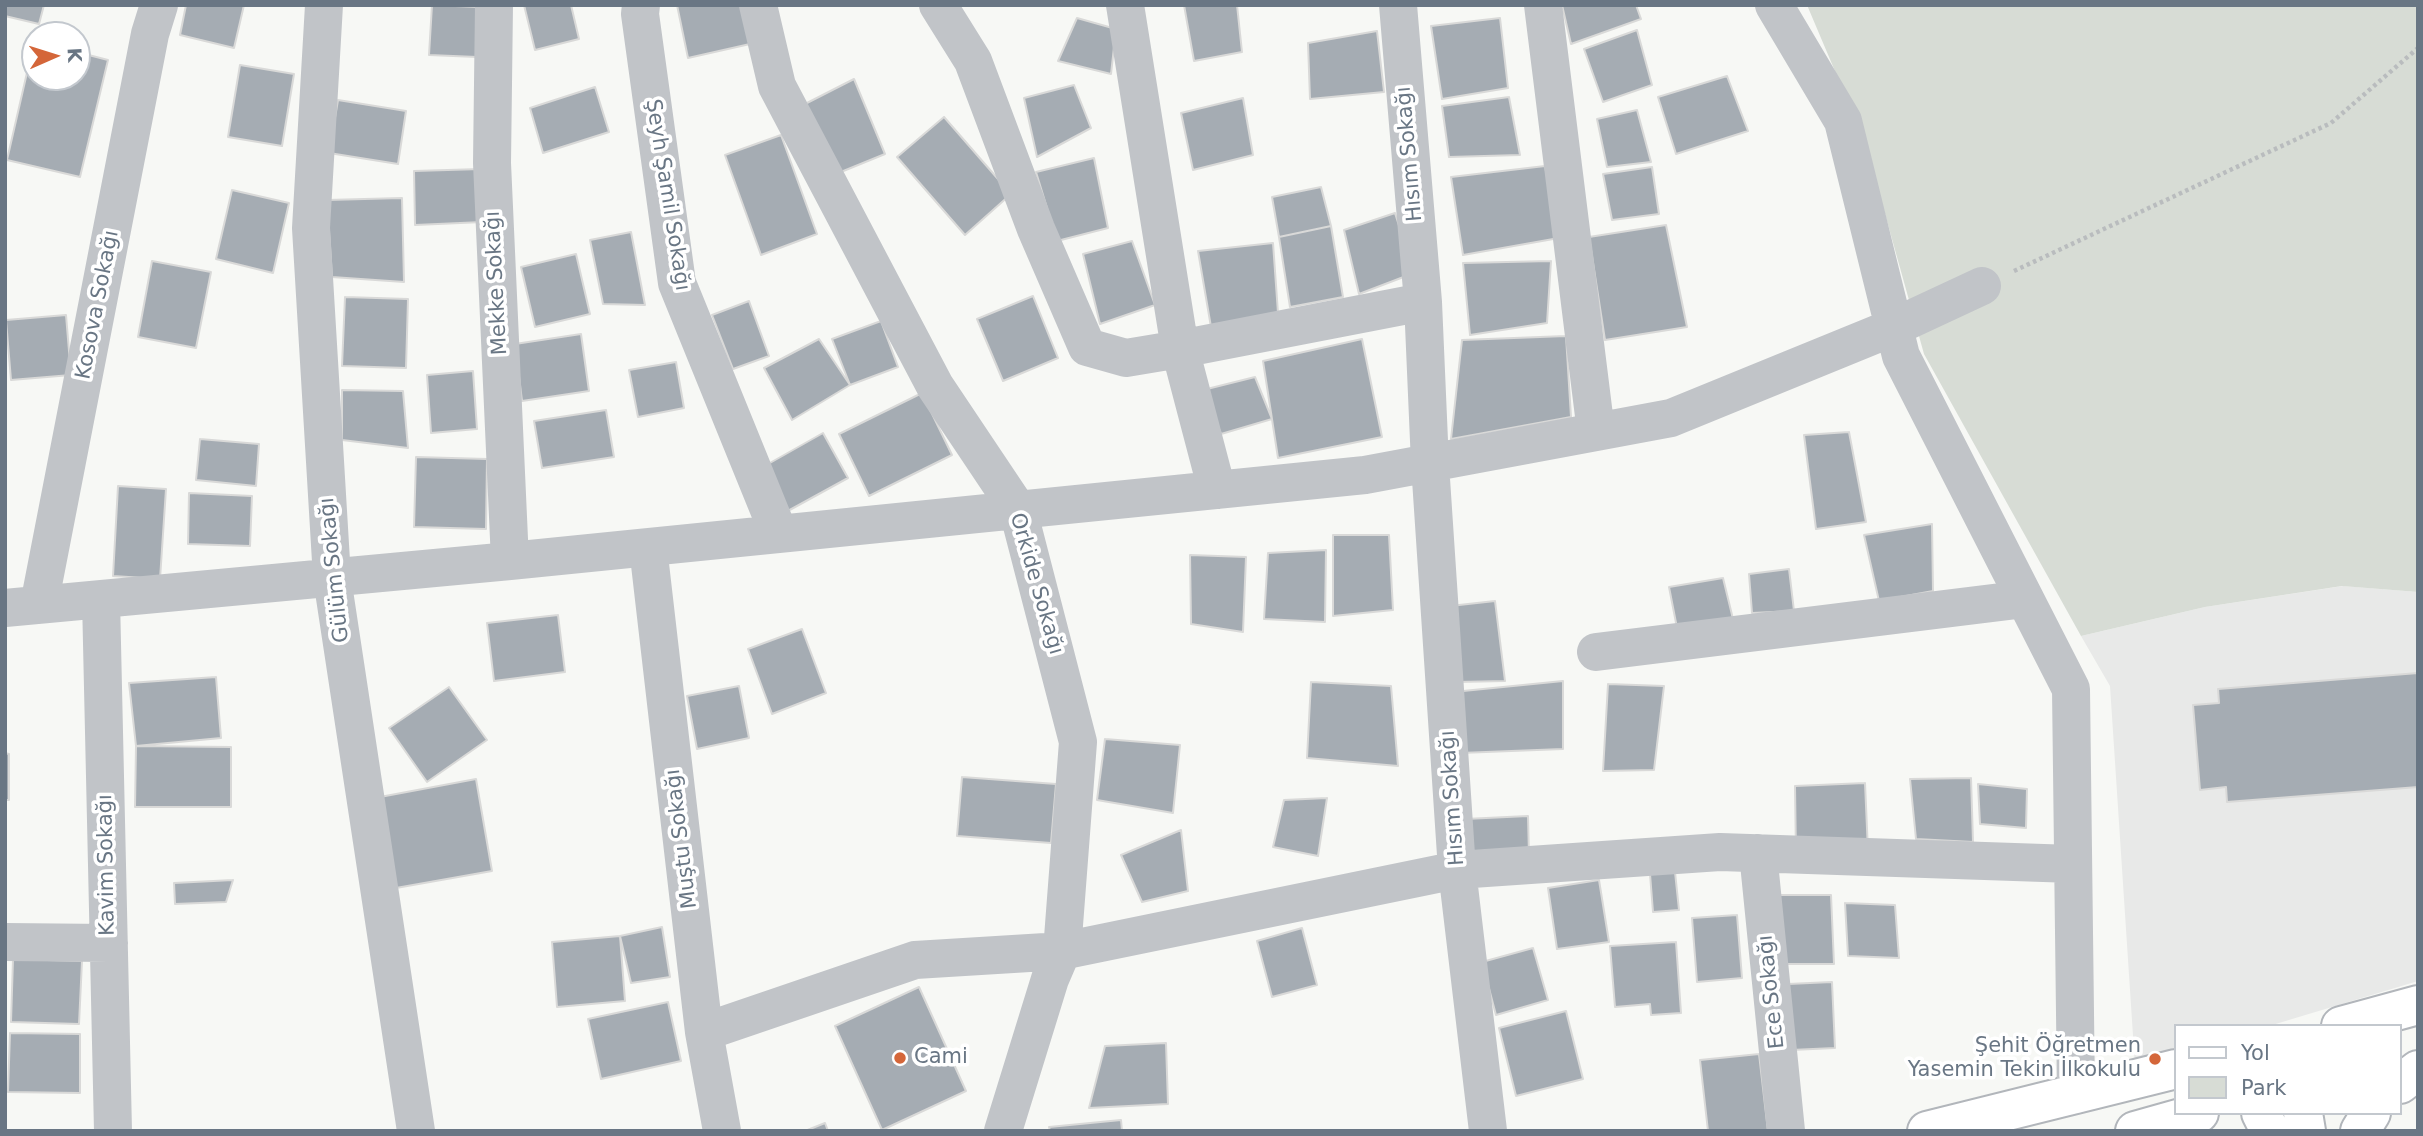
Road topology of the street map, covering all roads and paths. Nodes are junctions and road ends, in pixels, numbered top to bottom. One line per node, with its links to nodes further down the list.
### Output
1 (159, 5): 26 (street, Kosova Sokağı)
2 (324, 5): 23 (street, Gülüm Sokağı)
3 (494, 5): 22 (street, Mekke Sokağı)
4 (641, 5): 20 (street, Şeyh Şamil Sokağı)
5 (758, 5): 19 (street, Orkide Sokağı)
6 (938, 5): 15 (street)
7 (1125, 5): 15 (street)
8 (1398, 5): 13 (street, Hısım Sokağı)
9 (1543, 5): 16 (street)
10 (1774, 5): 14 (street)
11 (2418, 48): 12 (path)
12 (1982, 286): 14 (street)
13 (1423, 302): 15 (street); 17 (street, Hısım Sokağı)
14 (1894, 327): 16 (street); 24 (street)
15 (1180, 349): 18 (street)
16 (1596, 432): 17 (street)
17 (1430, 464): 18 (street); 30 (street, Hısım Sokağı)
18 (1217, 490): 19 (street)
19 (1018, 510): 20 (street); 33 (street, Orkide Sokağı)
20 (779, 534): 21 (street)
21 (648, 547): 22 (street); 36 (street, Muştu Sokağı)
22 (510, 561): 23 (street)
23 (332, 578): 25 (street); 46 (street, Gülüm Sokağı)
24 (2025, 598): 27 (street); 29 (street)
25 (100, 599): 26 (street); 32 (street, Kavim Sokağı)
26 (22, 606)
27 (1595, 652)
28 (1758, 853): 29 (street); 30 (street); 50 (street, Ece Sokağı)
29 (2073, 864): 40 (street)
30 (1457, 870): 33 (street); 49 (street, Hısım Sokağı)
31 (5, 942): 32 (street)
32 (108, 943): 45 (street, Kavim Sokağı)
33 (1062, 951): 36 (street); 48 (street, Orkide Sokağı)
34 (2418, 1005): 35 (main road)
35 (2348, 1024)
36 (704, 1032): 47 (street, Muştu Sokağı)
37 (2174, 1070): 40 (main road)
38 (2418, 1070): 39 (main road)
39 (2402, 1082)
40 (2076, 1094): 51 (main road)
41 (2192, 1115): 44 (main road)
42 (2262, 1115): 53 (main road)
43 (2370, 1115): 54 (main road)
44 (2148, 1127): 52 (main road)
45 (113, 1131)
46 (416, 1131)
47 (722, 1131)
48 (1003, 1131)
49 (1488, 1131)
50 (1786, 1131)
51 (1927, 1131)
52 (2205, 1131)
53 (2270, 1131)
54 (2360, 1131)

